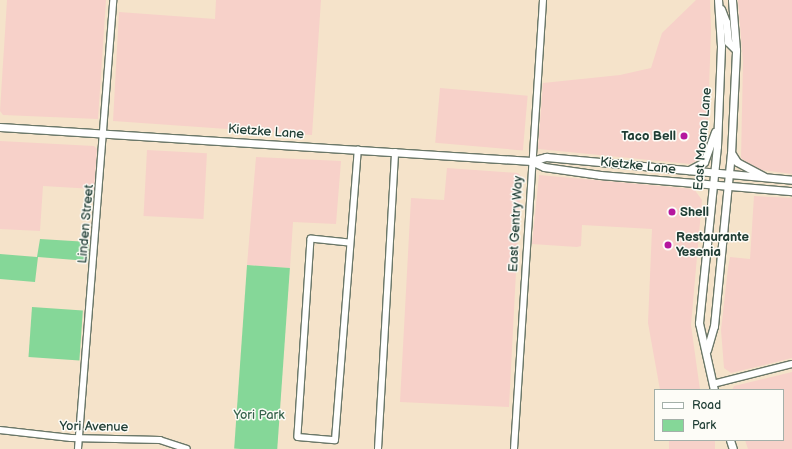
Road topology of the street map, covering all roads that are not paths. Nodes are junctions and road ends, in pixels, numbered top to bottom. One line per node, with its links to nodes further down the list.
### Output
1 (113, 0): 8 (street, Linden Street)
2 (543, 0): 12 (street, East Gentry Way)
3 (732, 0): 5 (main road, East Moana Lane)
4 (718, 3): 5 (main road); 6 (main road, East Moana Lane)
5 (736, 50): 10 (main road, East Moana Lane)
6 (718, 120): 13 (main road); 14 (main road, East Moana Lane)
7 (0, 127): 8 (main road, Kietzke Lane)
8 (104, 133): 9 (main road, Kietzke Lane); 26 (street, Linden Street)
9 (358, 150): 11 (main road, Kietzke Lane); 21 (street)
10 (732, 151): 15 (main road, East Moana Lane); 16 (main road)
11 (395, 152): 12 (main road, Kietzke Lane); 29 (street)
12 (531, 161): 13 (main road, Kietzke Lane); 18 (main road, Kietzke Lane); 30 (street, East Gentry Way)
13 (687, 171): 14 (main road, Kietzke Lane)
14 (714, 173): 15 (main road, Kietzke Lane); 18 (main road, East Moana Lane)
15 (729, 175): 16 (main road, Kietzke Lane); 19 (main road, East Moana Lane)
16 (773, 179): 17 (main road, Kietzke Lane)
17 (792, 180)
18 (712, 185): 19 (main road, Kietzke Lane); 22 (main road, East Moana Lane)
19 (727, 187): 20 (main road, Kietzke Lane); 22 (main road, East Moana Lane)
20 (792, 191)
21 (349, 243): 21 (street)
22 (707, 350): 24 (main road, East Moana Lane)
23 (792, 364): 24 (street)
24 (713, 387)
25 (0, 430): 26 (street, Yori Avenue)
26 (79, 437): 27 (street, Linden Street); 28 (street, Yori Avenue)
27 (78, 449)
28 (188, 449)
29 (378, 449)
30 (514, 449)

